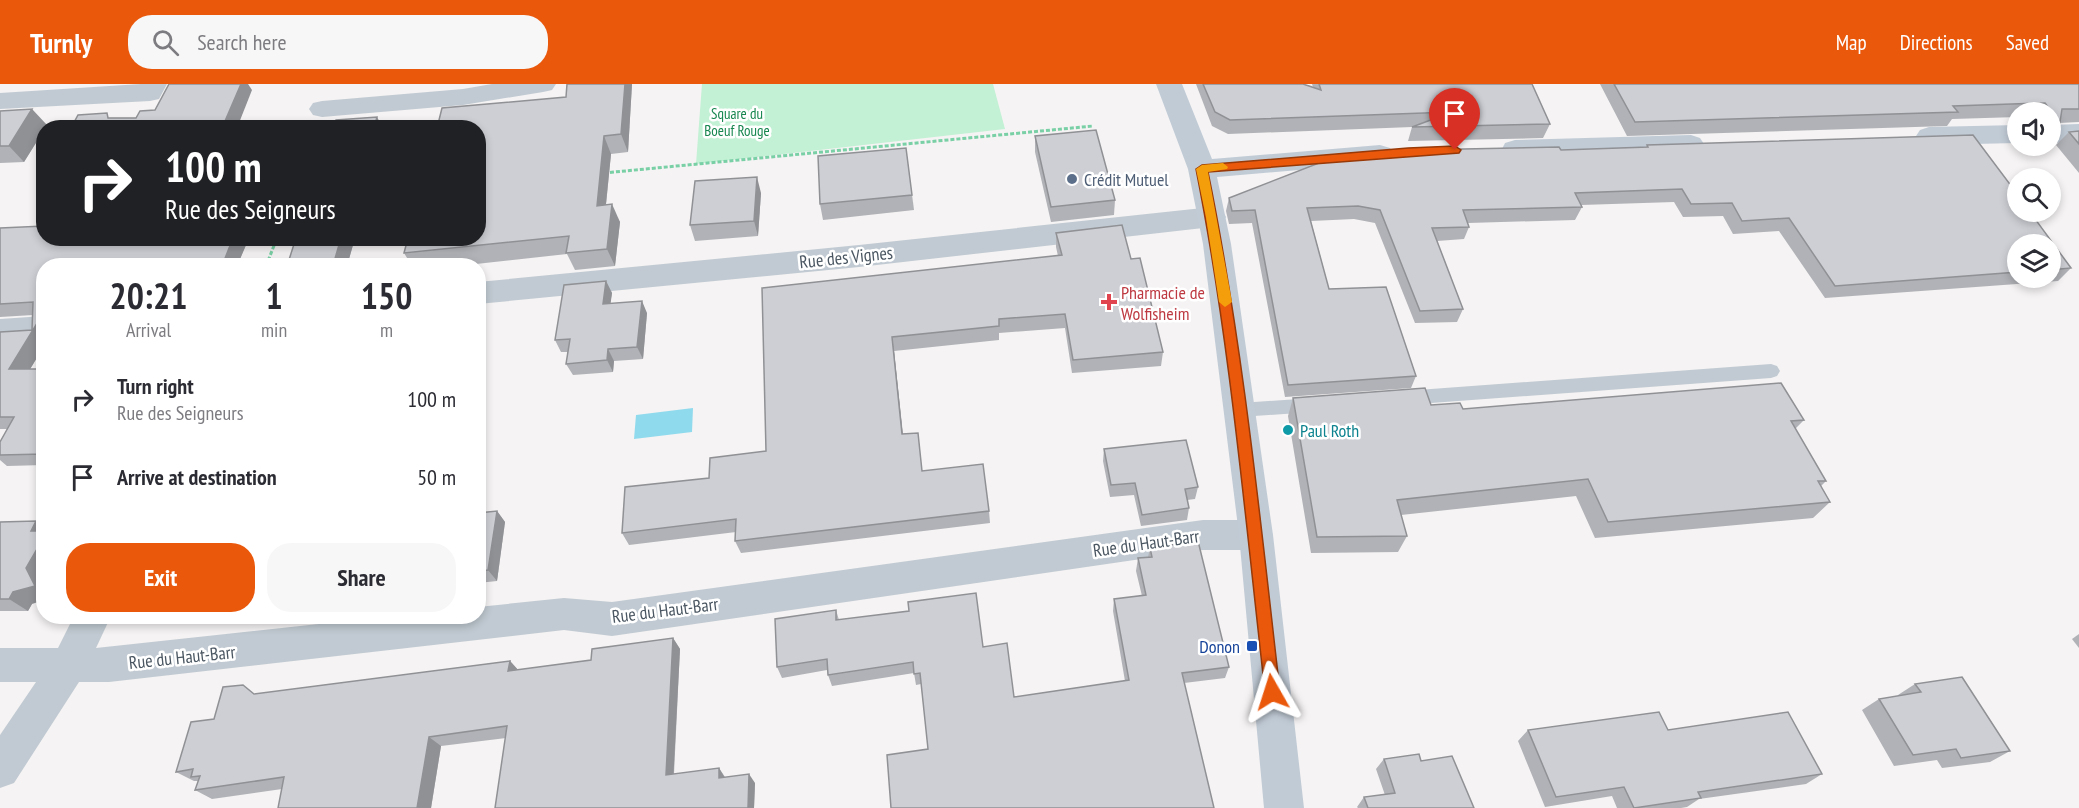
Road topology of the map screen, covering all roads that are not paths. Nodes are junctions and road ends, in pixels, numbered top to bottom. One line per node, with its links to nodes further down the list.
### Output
1 (331, 84): 7 (street)
2 (543, 84): 7 (street)
3 (1169, 84): 16 (main road)
4 (152, 89): 5 (street); 8 (street)
5 (84, 90): 6 (street)
6 (0, 101)
7 (319, 118)
8 (136, 119)
9 (2079, 133): 11 (main road)
10 (2007, 134): 12 (main road)
11 (2061, 134)
12 (1908, 137)
13 (1713, 144): 14 (main road)
14 (1490, 149)
15 (1408, 152): 16 (main road)
16 (1202, 169): 17 (main road)
17 (1215, 231): 18 (street, Rue des Vignes); 24 (main road)
18 (486, 292)
19 (36, 329): 20 (street)
20 (0, 331)
21 (1771, 371): 22 (lane)
22 (1383, 400)
23 (1324, 404): 24 (lane)
24 (1240, 410): 25 (main road)
25 (1256, 535): 26 (street, Rue du Haut-Barr); 32 (main road)
26 (486, 623)
27 (89, 624): 30 (street)
28 (475, 624): 30 (street, Rue du Haut-Barr)
29 (0, 665): 30 (street, Rue du Haut-Barr)
30 (69, 665): 31 (street)
31 (0, 769)
32 (1284, 808)

